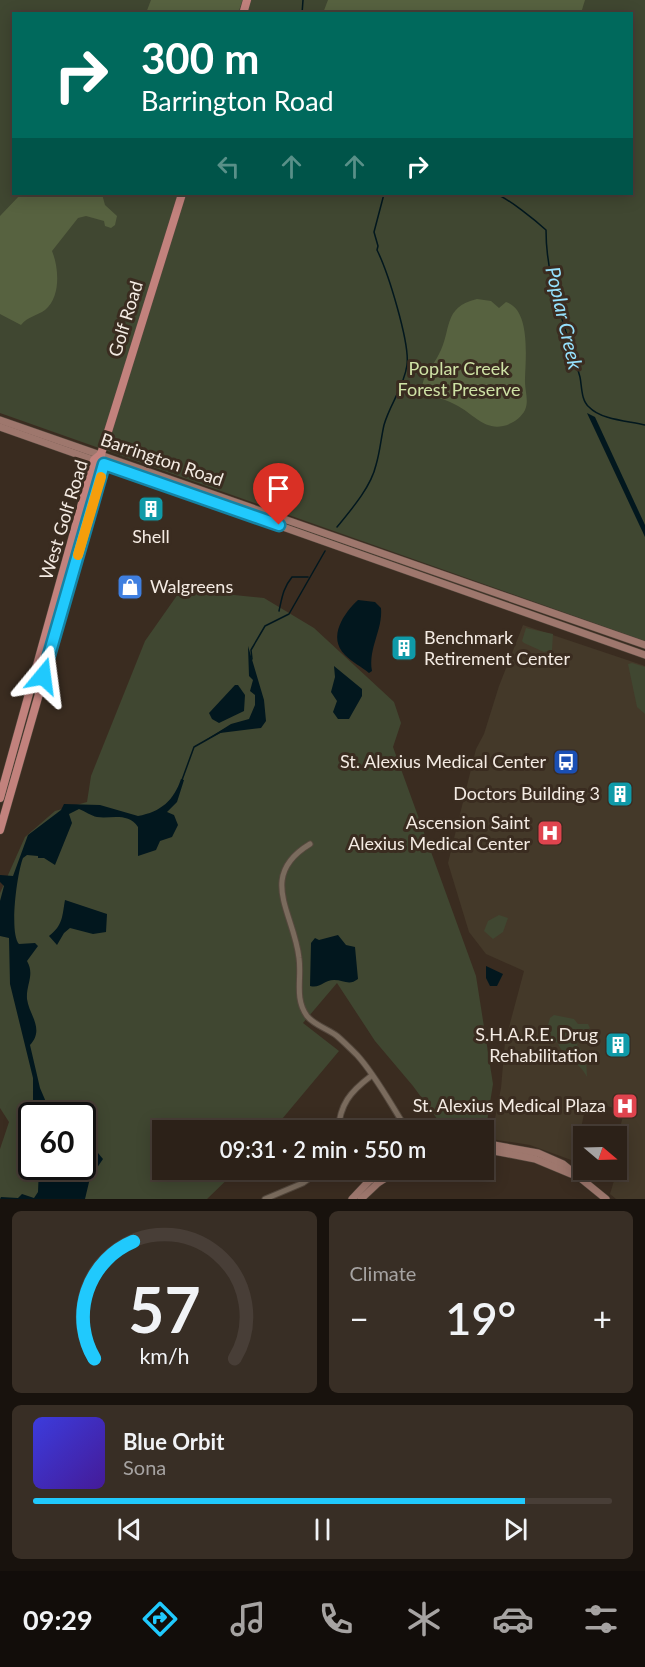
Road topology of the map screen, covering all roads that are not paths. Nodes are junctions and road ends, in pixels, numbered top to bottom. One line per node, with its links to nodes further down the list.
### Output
1 (182, 195): 4 (main road, Golf Road)
2 (0, 420): 4 (main road, Barrington Road)
3 (0, 427): 5 (main road, Barrington Road)
4 (101, 454): 5 (main road, West Golf Road); 6 (main road, West Golf Road); 7 (main road, Barrington Road)
5 (94, 460): 6 (main road, Barrington Road); 9 (main road, West Golf Road)
6 (104, 464): 8 (main road, Barrington Road); 10 (main road, West Golf Road)
7 (645, 645)
8 (645, 655)
9 (0, 798)
10 (0, 830)
11 (310, 844): 12 (street)
12 (371, 1076): 13 (street); 14 (street)
13 (340, 1120)
14 (401, 1120)
15 (494, 1145): 17 (main road)
16 (494, 1151): 18 (main road)
17 (573, 1173)
18 (573, 1175)
19 (307, 1180): 23 (street)
20 (371, 1180): 24 (main road)
21 (383, 1180): 25 (main road)
22 (581, 1180): 26 (main road)
23 (265, 1199)
24 (352, 1199)
25 (361, 1199)
26 (606, 1199)

